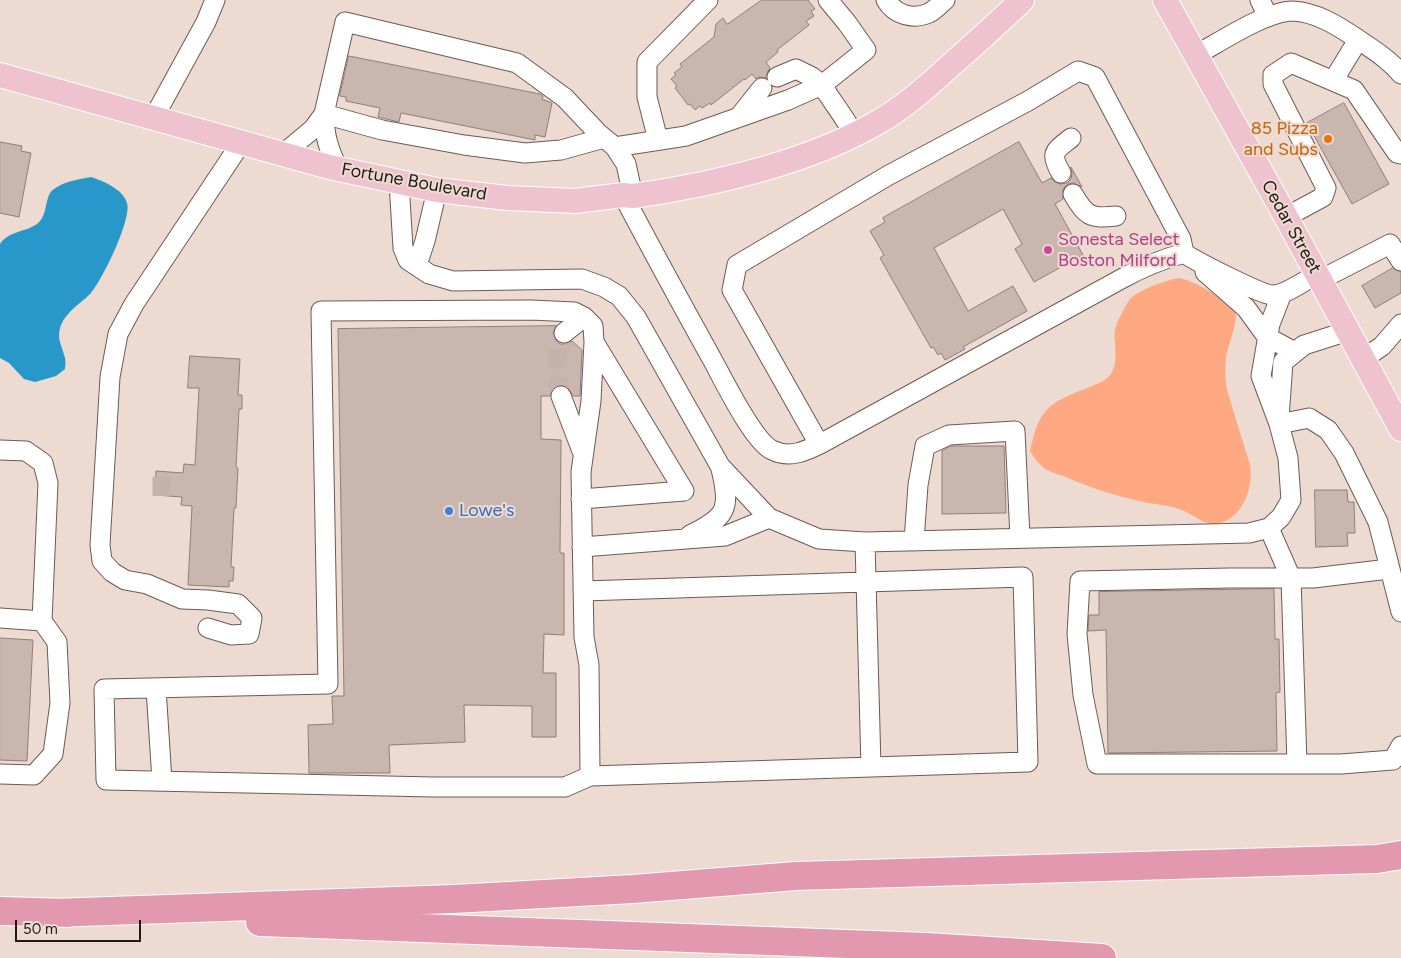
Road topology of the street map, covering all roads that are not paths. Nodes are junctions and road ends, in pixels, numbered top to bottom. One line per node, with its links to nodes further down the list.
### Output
1 (215, 0): 21 (street)
2 (708, 0): 24 (street)
3 (828, 0): 18 (street)
4 (886, 0): 7 (street)
5 (896, 0): 6 (street)
6 (935, 0)
7 (945, 0)
8 (1035, 0): 11 (main road, Fortune Boulevard)
9 (1165, 0): 14 (main road, Cedar Street)
10 (1260, 0): 12 (street)
11 (1016, 6): 22 (main road, Fortune Boulevard)
12 (1268, 17): 13 (street); 14 (street)
13 (1358, 40): 15 (street); 17 (street)
14 (1196, 55): 36 (main road, Cedar Street)
15 (1401, 74)
16 (0, 75): 21 (main road, Fortune Boulevard)
17 (1334, 81): 28 (street); 36 (street)
18 (822, 86): 20 (street); 20 (street); 22 (street)
19 (324, 114): 26 (street); 26 (street); 27 (street); 29 (street)
20 (739, 117): 24 (street)
21 (153, 119): 25 (main road, Fortune Boulevard)
22 (854, 135): 34 (main road, Fortune Boulevard)
23 (1071, 138): 30 (street)
24 (658, 140): 26 (street)
25 (241, 143): 27 (main road, Fortune Boulevard); 72 (street)
26 (609, 143): 34 (street)
27 (283, 154): 29 (main road, Fortune Boulevard)
28 (1401, 154)
29 (338, 169): 31 (main road, Fortune Boulevard)
30 (1061, 173)
31 (399, 182): 32 (main road, Fortune Boulevard); 39 (street)
32 (437, 190): 34 (main road, Fortune Boulevard); 39 (street)
33 (1073, 194): 35 (street)
34 (628, 196): 53 (street)
35 (1116, 216)
36 (1286, 217): 40 (main road, Cedar Street)
37 (1190, 256): 41 (street); 46 (street); 53 (street); 53 (street)
38 (1401, 261): 40 (street)
39 (417, 266): 56 (street)
40 (1319, 277): 41 (street); 44 (main road, Cedar Street)
41 (1282, 293): 46 (street)
42 (584, 316): 45 (street); 47 (street); 73 (street)
43 (1401, 324): 49 (street)
44 (1348, 331): 48 (street); 49 (main road, Cedar Street)
45 (564, 333)
46 (1267, 337): 48 (street); 51 (street)
47 (594, 342): 55 (street); 57 (street)
48 (1295, 352): 51 (street)
49 (1363, 359): 52 (main road, Cedar Street)
50 (561, 396): 55 (street)
51 (1279, 424): 59 (street); 65 (street)
52 (1401, 428)
53 (819, 444)
54 (0, 450): 71 (street)
55 (583, 455): 57 (street)
56 (720, 466): 58 (street); 61 (street)
57 (581, 498): 64 (street)
58 (769, 518): 61 (street); 63 (street)
59 (1269, 528): 60 (street); 66 (street)
60 (1020, 538): 62 (street); 62 (street)
61 (683, 540): 64 (street)
62 (914, 541): 63 (street)
63 (865, 542): 67 (street)
64 (582, 547): 68 (street)
65 (1389, 569): 66 (street); 69 (street)
66 (1291, 578): 75 (street); 75 (street)
67 (866, 582): 68 (street); 76 (street); 76 (street)
68 (583, 591): 78 (street)
69 (1401, 612)
70 (0, 618): 71 (street)
71 (42, 621): 77 (street)
72 (208, 628)
73 (156, 688): 79 (street); 79 (street)
74 (1401, 746): 75 (street)
75 (1297, 764)
76 (871, 767): 78 (street)
77 (0, 774)
78 (590, 776): 79 (street)
79 (162, 781)
80 (1401, 855): 82 (highway)
81 (0, 911): 82 (highway)
82 (52, 913): 83 (highway)
83 (1102, 958)

